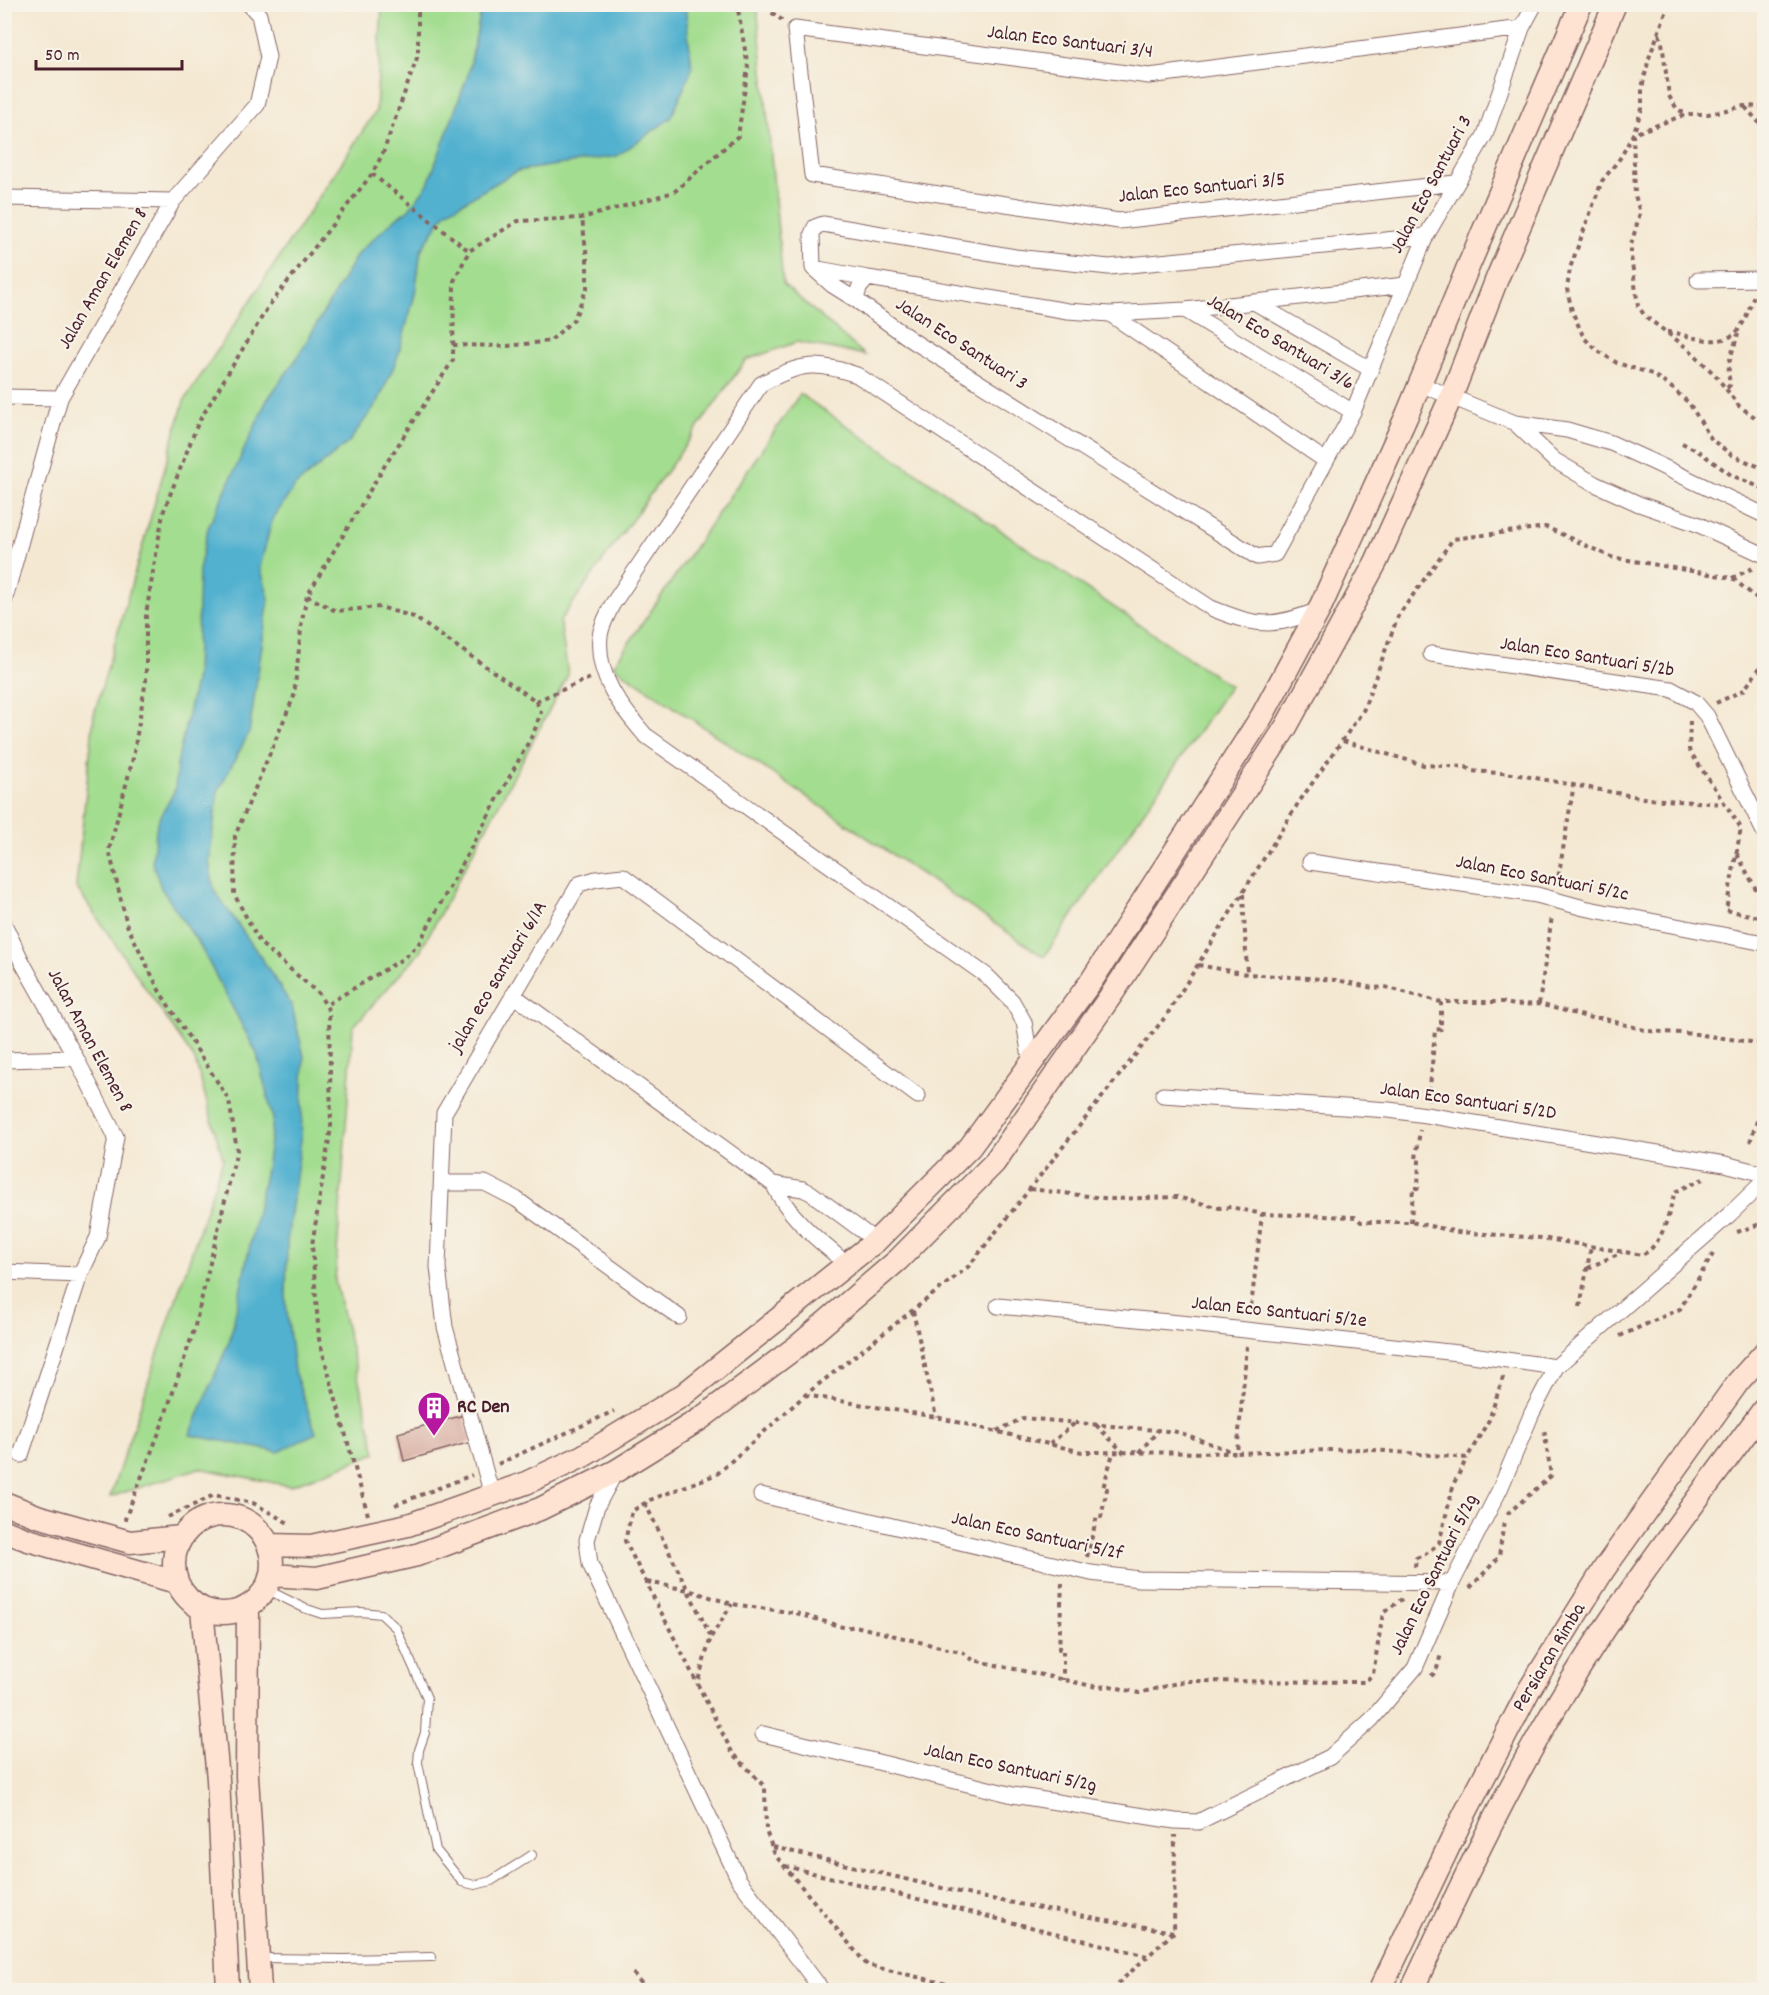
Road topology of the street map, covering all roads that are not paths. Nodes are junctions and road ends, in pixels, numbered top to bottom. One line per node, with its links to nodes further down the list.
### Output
1 (249, 4): 9 (street, Jalan Aman Elemen 8)
2 (1535, 4): 5 (street, Jalan Eco Santuari 3)
3 (1581, 4): 21 (street)
4 (1616, 4): 23 (street)
5 (1522, 28): 6 (street, Jalan Eco Santuari 3/4); 7 (street, Jalan Eco Santuari 3)
6 (812, 175): 7 (street, Jalan Eco Santuari 3/5)
7 (1455, 183): 10 (street, Jalan Eco Santuari 3)
8 (4, 198): 9 (street)
9 (173, 201): 24 (street, Jalan Aman Elemen 8)
10 (1426, 236): 11 (street); 15 (street, Jalan Eco Santuari 3)
11 (813, 268): 13 (street, Jalan Eco Santuari 3); 16 (street)
12 (1763, 272): 14 (street)
13 (868, 278): 16 (street); 19 (street, Jalan Eco Santuari 3)
14 (1698, 280)
15 (1405, 285): 17 (street, Jalan Eco Santuari 3); 20 (street, Jalan Eco Santuari 3)
16 (856, 300): 27 (street, Jalan Eco Santuari 3)
17 (1254, 302): 18 (street, Jalan Eco Santuari 3); 20 (street)
18 (1185, 310): 19 (street, Jalan Eco Santuari 3); 25 (street, Jalan Eco Santuari 3/6)
19 (1110, 314): 27 (street)
20 (1371, 369): 25 (street, Jalan Eco Santuari 3)
21 (1420, 384): 23 (street); 31 (street)
22 (4, 397): 24 (street)
23 (1451, 397): 26 (street); 57 (street)
24 (60, 398): 30 (street, Jalan Aman Elemen 8)
25 (1353, 412): 27 (street, Jalan Eco Santuari 3)
26 (1515, 423): 28 (street); 29 (street)
27 (1326, 461)
28 (1764, 515)
29 (1760, 561)
30 (5, 600)
31 (1319, 610): 40 (street); 40 (street)
32 (1431, 654): 33 (street, Jalan Eco Santuari 5/2b)
33 (1764, 832)
34 (1310, 862): 36 (street, Jalan Eco Santuari 5/2c)
35 (4, 924): 38 (street, Jalan Aman Elemen 8)
36 (1764, 943)
37 (513, 995): 42 (street, jalan eco santuari 6/1A); 45 (street, jalan eco santuari 6/1A); 46 (street)
38 (76, 1058): 39 (street); 50 (street, Jalan Aman Elemen 8)
39 (4, 1060)
40 (1031, 1063): 47 (street)
41 (1163, 1095): 43 (street, Jalan Eco Santuari 5/2D)
42 (918, 1096)
43 (1764, 1174)
44 (1764, 1180): 54 (street, Jalan Eco Santuari 5/2g)
45 (442, 1183): 52 (street); 58 (street, jalan eco santuari 6/1A)
46 (773, 1184): 47 (street); 48 (street)
47 (876, 1241): 48 (street)
48 (847, 1264): 58 (street)
49 (4, 1272): 50 (street)
50 (80, 1275): 56 (street, Jalan Aman Elemen 8)
51 (998, 1306): 54 (street, Jalan Eco Santuari 5/2e)
52 (679, 1317)
53 (1764, 1353): 76 (street, Persiaran Rimba)
54 (1556, 1367): 66 (street, Jalan Eco Santuari 5/2g)
55 (1764, 1409): 77 (street, Persiaran Rimba)
56 (21, 1455)
57 (616, 1471): 65 (street); 75 (street)
58 (492, 1495): 63 (street)
59 (761, 1495): 66 (street, Jalan Eco Santuari 5/2f)
60 (4, 1503): 62 (street)
61 (4, 1532): 64 (street)
62 (181, 1537): 63 (street); 64 (street)
63 (269, 1545): 65 (street)
64 (176, 1582): 68 (street)
65 (269, 1582): 67 (street); 70 (lane)
66 (1452, 1584): 69 (street, Jalan Eco Santuari 5/2g)
67 (248, 1606): 68 (street); 72 (street)
68 (202, 1609): 73 (street)
69 (763, 1734)
70 (532, 1855)
71 (432, 1957): 72 (lane)
72 (258, 1958): 74 (street)
73 (228, 1990)
74 (260, 1990)
75 (822, 1990)
76 (1380, 1990)
77 (1412, 1990)

